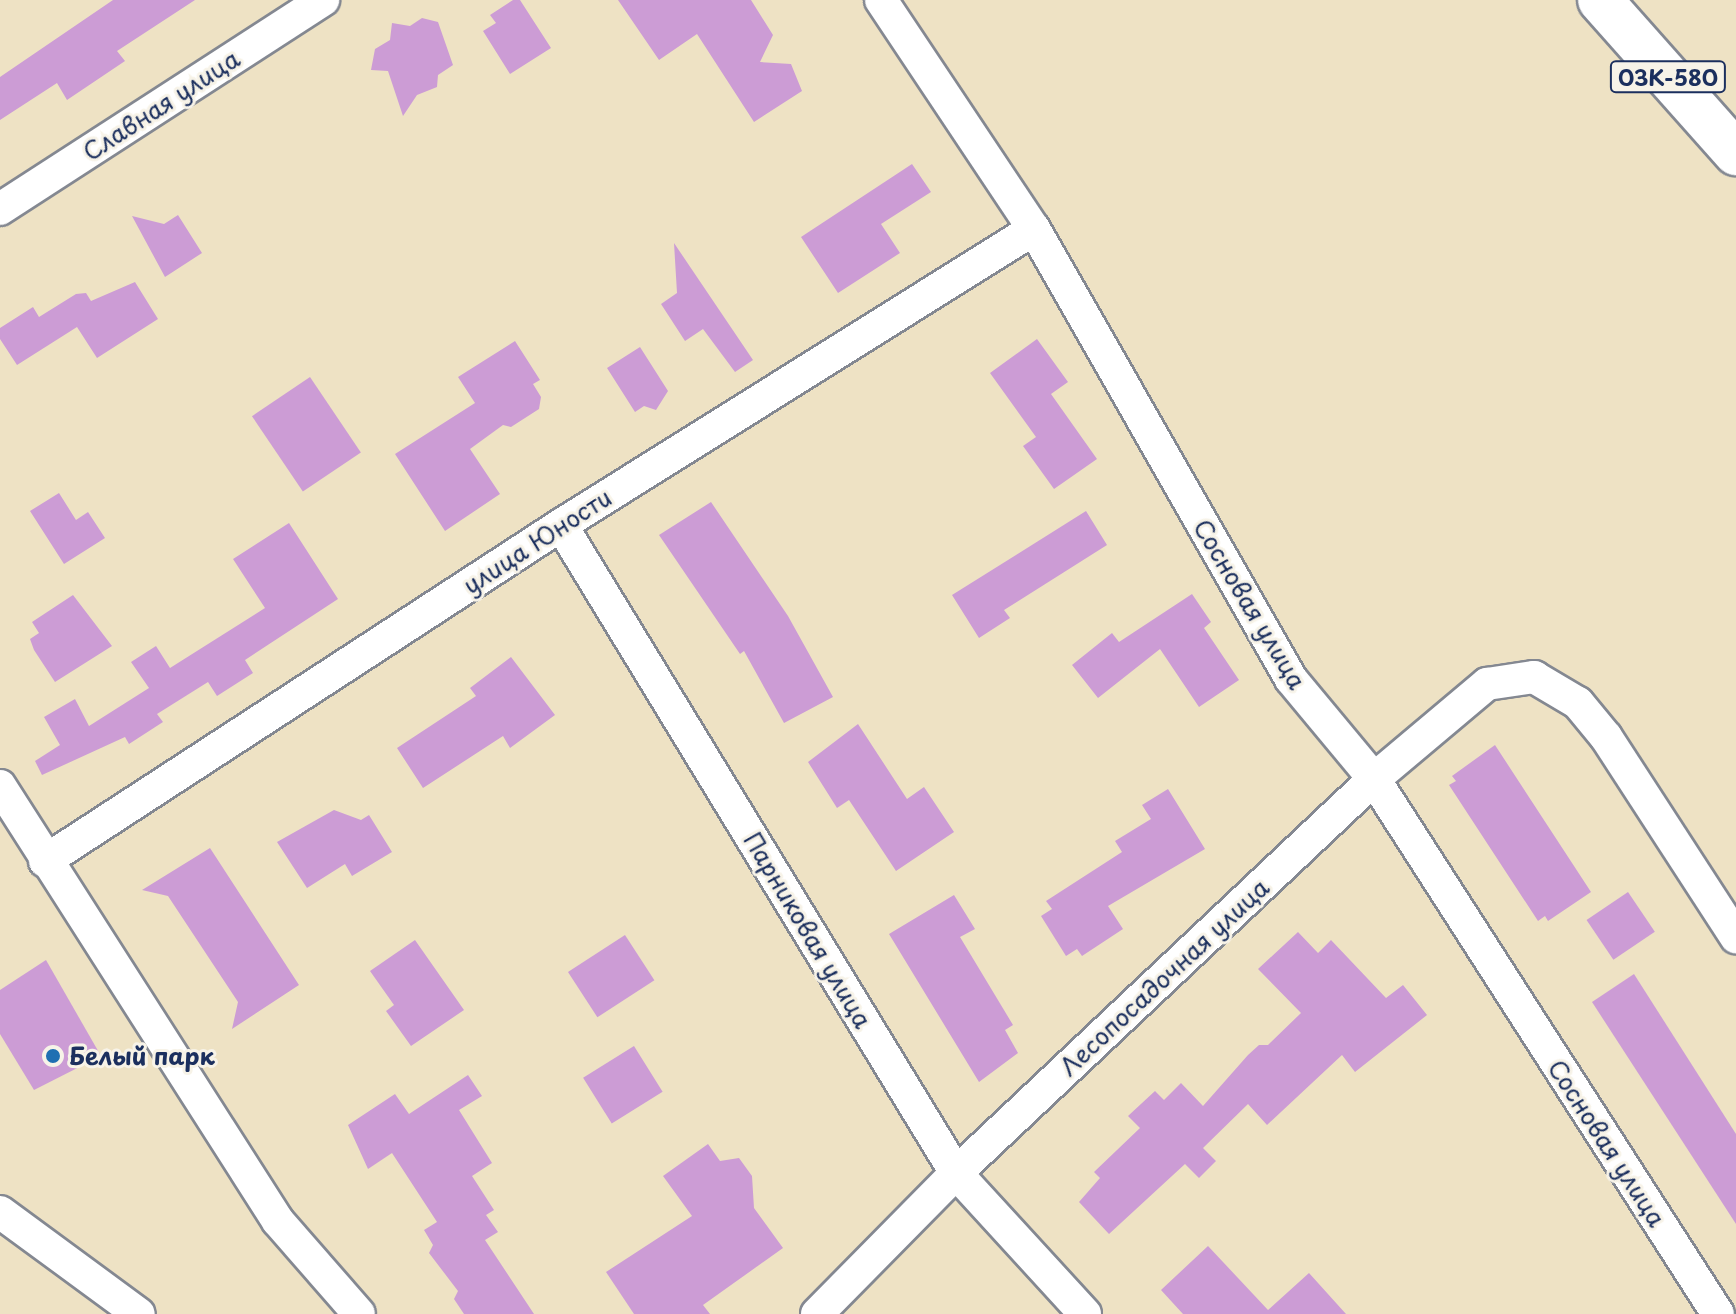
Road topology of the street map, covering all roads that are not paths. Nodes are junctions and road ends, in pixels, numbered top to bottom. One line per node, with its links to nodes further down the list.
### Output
1 (323, 0): 7 (street, Славная улица)
2 (881, 0): 8 (street, Сосновая улица)
3 (1600, 0): 6 (highway, 03К-580)
4 (1636, 0): 5 (highway, 03К-580)
5 (1736, 111)
6 (1736, 153)
7 (0, 209)
8 (1034, 229): 9 (street, улица Юности); 10 (street, Сосновая улица)
9 (561, 525): 12 (street, улица Юности); 14 (street, Парниковая улица)
10 (1374, 779): 13 (street, Лесопосадочная улица); 14 (street, Лесопосадочная улица); 20 (street, Сосновая улица)
11 (0, 786): 12 (street)
12 (45, 861): 17 (street)
13 (1736, 937)
14 (956, 1173): 18 (street, Лесопосадочная улица); 19 (street, Парниковая улица)
15 (0, 1212): 16 (street)
16 (123, 1310)
17 (359, 1314)
18 (817, 1314)
19 (1085, 1314)
20 (1718, 1314)

